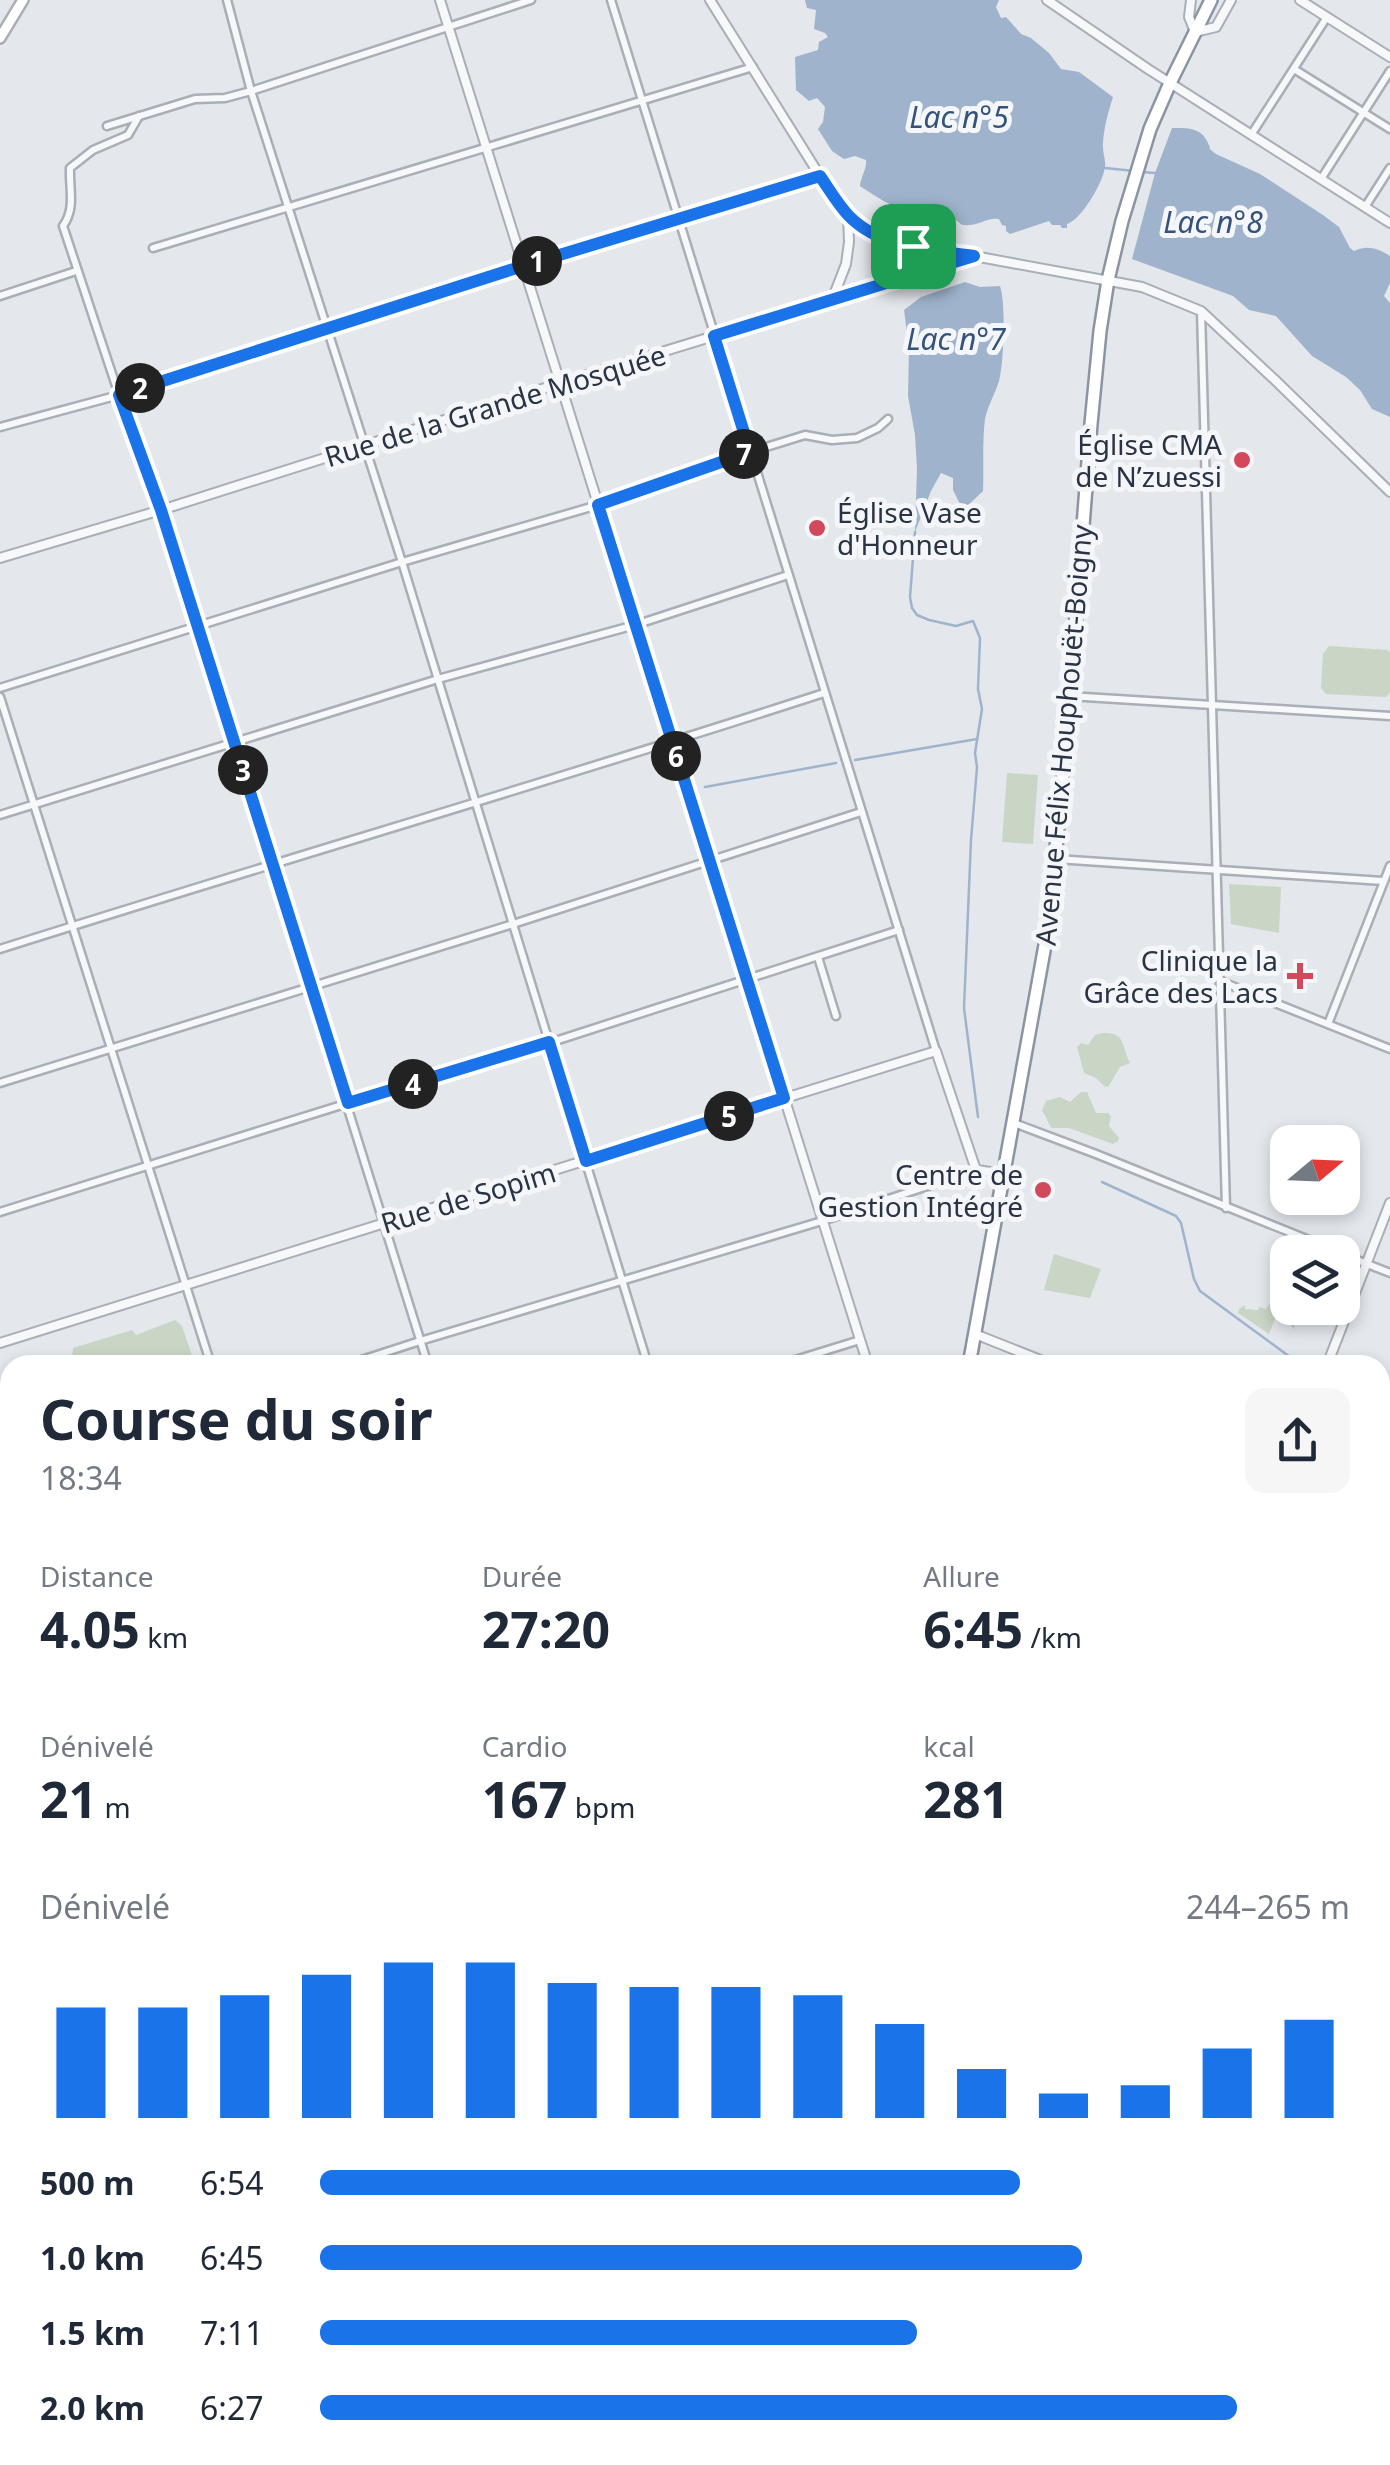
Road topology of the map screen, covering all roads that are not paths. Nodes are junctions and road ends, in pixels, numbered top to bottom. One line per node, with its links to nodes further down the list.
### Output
1 (24, 0): 15 (main road)
2 (227, 0): 21 (street)
3 (440, 0): 13 (street)
4 (531, 0): 13 (street)
5 (611, 0): 22 (street)
6 (710, 0): 17 (street)
7 (1046, 0): 20 (street)
8 (1190, 0): 14 (street)
9 (1211, 0): 14 (highway, Avenue Félix Houphouët-Boigny)
10 (1232, 0): 14 (street)
11 (1300, 0): 12 (street)
12 (1327, 17): 16 (street); 18 (street)
13 (448, 26): 21 (street); 28 (street)
14 (1195, 32): 20 (highway, Avenue Félix Houphouët-Boigny)
15 (0, 38)
16 (1390, 56)
17 (753, 67): 22 (street); 30 (street)
18 (1294, 69): 23 (street); 27 (street)
19 (1390, 70): 23 (street)
20 (1170, 83): 27 (street); 41 (highway, Avenue Félix Houphouët-Boigny)
21 (251, 91): 24 (street); 33 (street)
22 (642, 100): 28 (street); 35 (street)
23 (1364, 112): 26 (street); 31 (street)
24 (139, 116): 25 (street); 40 (street)
25 (107, 126)
26 (1390, 129)
27 (1251, 135): 31 (street)
28 (486, 147): 33 (street); 39 (street)
29 (1390, 168): 32 (street)
30 (820, 176): 34 (street); 35 (street)
31 (1320, 179): 32 (street)
32 (1364, 207): 36 (street)
33 (289, 209): 37 (street); 45 (street)
34 (848, 215): 38 (street); 43 (street)
35 (678, 219): 39 (street); 46 (street)
36 (1390, 223)
37 (153, 248)
38 (974, 256): 41 (street, Rue de la Grande Mosquée); 43 (street, Rue de la Grande Mosquée)
39 (523, 266): 45 (street); 47 (street)
40 (76, 271): 42 (street); 48 (street)
41 (1108, 280): 44 (street, Rue de la Grande Mosquée); 64 (highway, Avenue Félix Houphouët-Boigny)
42 (0, 296)
43 (832, 300): 46 (street, Rue de la Grande Mosquée)
44 (1201, 311): 53 (street); 66 (street)
45 (327, 329): 48 (street); 51 (street)
46 (714, 336): 47 (street, Rue de la Grande Mosquée); 52 (street)
47 (560, 383): 51 (street, Rue de la Grande Mosquée); 54 (street)
48 (119, 395): 50 (street); 55 (street)
49 (888, 419): 52 (street)
50 (0, 427)
51 (364, 445): 55 (street, Rue de la Grande Mosquée); 57 (street)
52 (750, 452): 54 (street); 58 (street)
53 (1390, 492)
54 (598, 505): 57 (street); 59 (street)
55 (161, 510): 56 (street, Rue de la Grande Mosquée); 60 (street)
56 (0, 558)
57 (402, 562): 60 (street); 61 (street)
58 (788, 575): 59 (street); 63 (street)
59 (636, 624): 61 (street); 69 (street)
60 (198, 626): 62 (street); 68 (street)
61 (438, 680): 68 (street); 70 (street)
62 (0, 688)
63 (824, 693): 69 (street); 72 (street)
64 (1069, 696): 66 (street); 75 (highway, Avenue Félix Houphouët-Boigny)
65 (0, 697): 71 (street)
66 (1212, 704): 67 (street); 78 (street)
67 (1390, 716)
68 (234, 742): 71 (street); 76 (street)
69 (672, 743): 70 (street); 74 (street)
70 (476, 803): 76 (street); 80 (street)
71 (35, 804): 73 (street); 81 (street)
72 (861, 812): 74 (street); 82 (street)
73 (0, 815)
74 (709, 860): 80 (street); 85 (street)
75 (1056, 860): 78 (street); 97 (highway, Avenue Félix Houphouët-Boigny)
76 (272, 863): 81 (street); 87 (street)
77 (1390, 866): 79 (street)
78 (1216, 870): 79 (street); 86 (street)
79 (1384, 881): 89 (street)
80 (513, 924): 87 (street); 90 (street)
81 (73, 926): 83 (street); 91 (street)
82 (899, 930): 84 (street); 93 (street)
83 (0, 949)
84 (818, 957): 85 (street); 88 (street)
85 (746, 979): 90 (street); 95 (street)
86 (1220, 981): 89 (street); 103 (street)
87 (311, 988): 91 (street); 96 (street)
88 (836, 1016)
89 (1328, 1024): 92 (street)
90 (549, 1042): 96 (street); 98 (street)
91 (111, 1049): 94 (street); 99 (street)
92 (1390, 1049)
93 (936, 1051): 95 (street, Rue de Sopim); 100 (street)
94 (0, 1083)
95 (784, 1098): 98 (street, Rue de Sopim); 105 (street)
96 (348, 1103): 99 (street); 106 (street)
97 (1014, 1123): 101 (highway, Avenue Félix Houphouët-Boigny); 103 (street)
98 (586, 1161): 106 (street, Rue de Sopim); 111 (street)
99 (147, 1167): 104 (street); 112 (street)
100 (976, 1170): 101 (street); 105 (street)
101 (1005, 1174): 113 (highway, Avenue Félix Houphouët-Boigny)
102 (1390, 1203): 109 (street)
103 (1226, 1208): 107 (street)
104 (0, 1212)
105 (822, 1221): 111 (street); 114 (street)
106 (385, 1222): 112 (street, Rue de Sopim); 115 (street)
107 (1295, 1235)
108 (1360, 1261): 109 (street)
109 (1366, 1263): 110 (street); 125 (street)
110 (1390, 1273)
111 (621, 1282): 115 (street); 120 (street)
112 (186, 1286): 116 (street, Rue de Sopim); 117 (street)
113 (975, 1334): 123 (highway, Avenue Félix Houphouët-Boigny); 124 (street)
114 (860, 1340): 121 (street); 122 (street)
115 (420, 1341): 118 (street); 119 (street)
116 (0, 1343)
117 (207, 1355)
118 (377, 1355)
119 (425, 1355)
120 (645, 1355)
121 (811, 1355)
122 (865, 1355)
123 (970, 1355)
124 (1028, 1355)
125 (1330, 1355)

